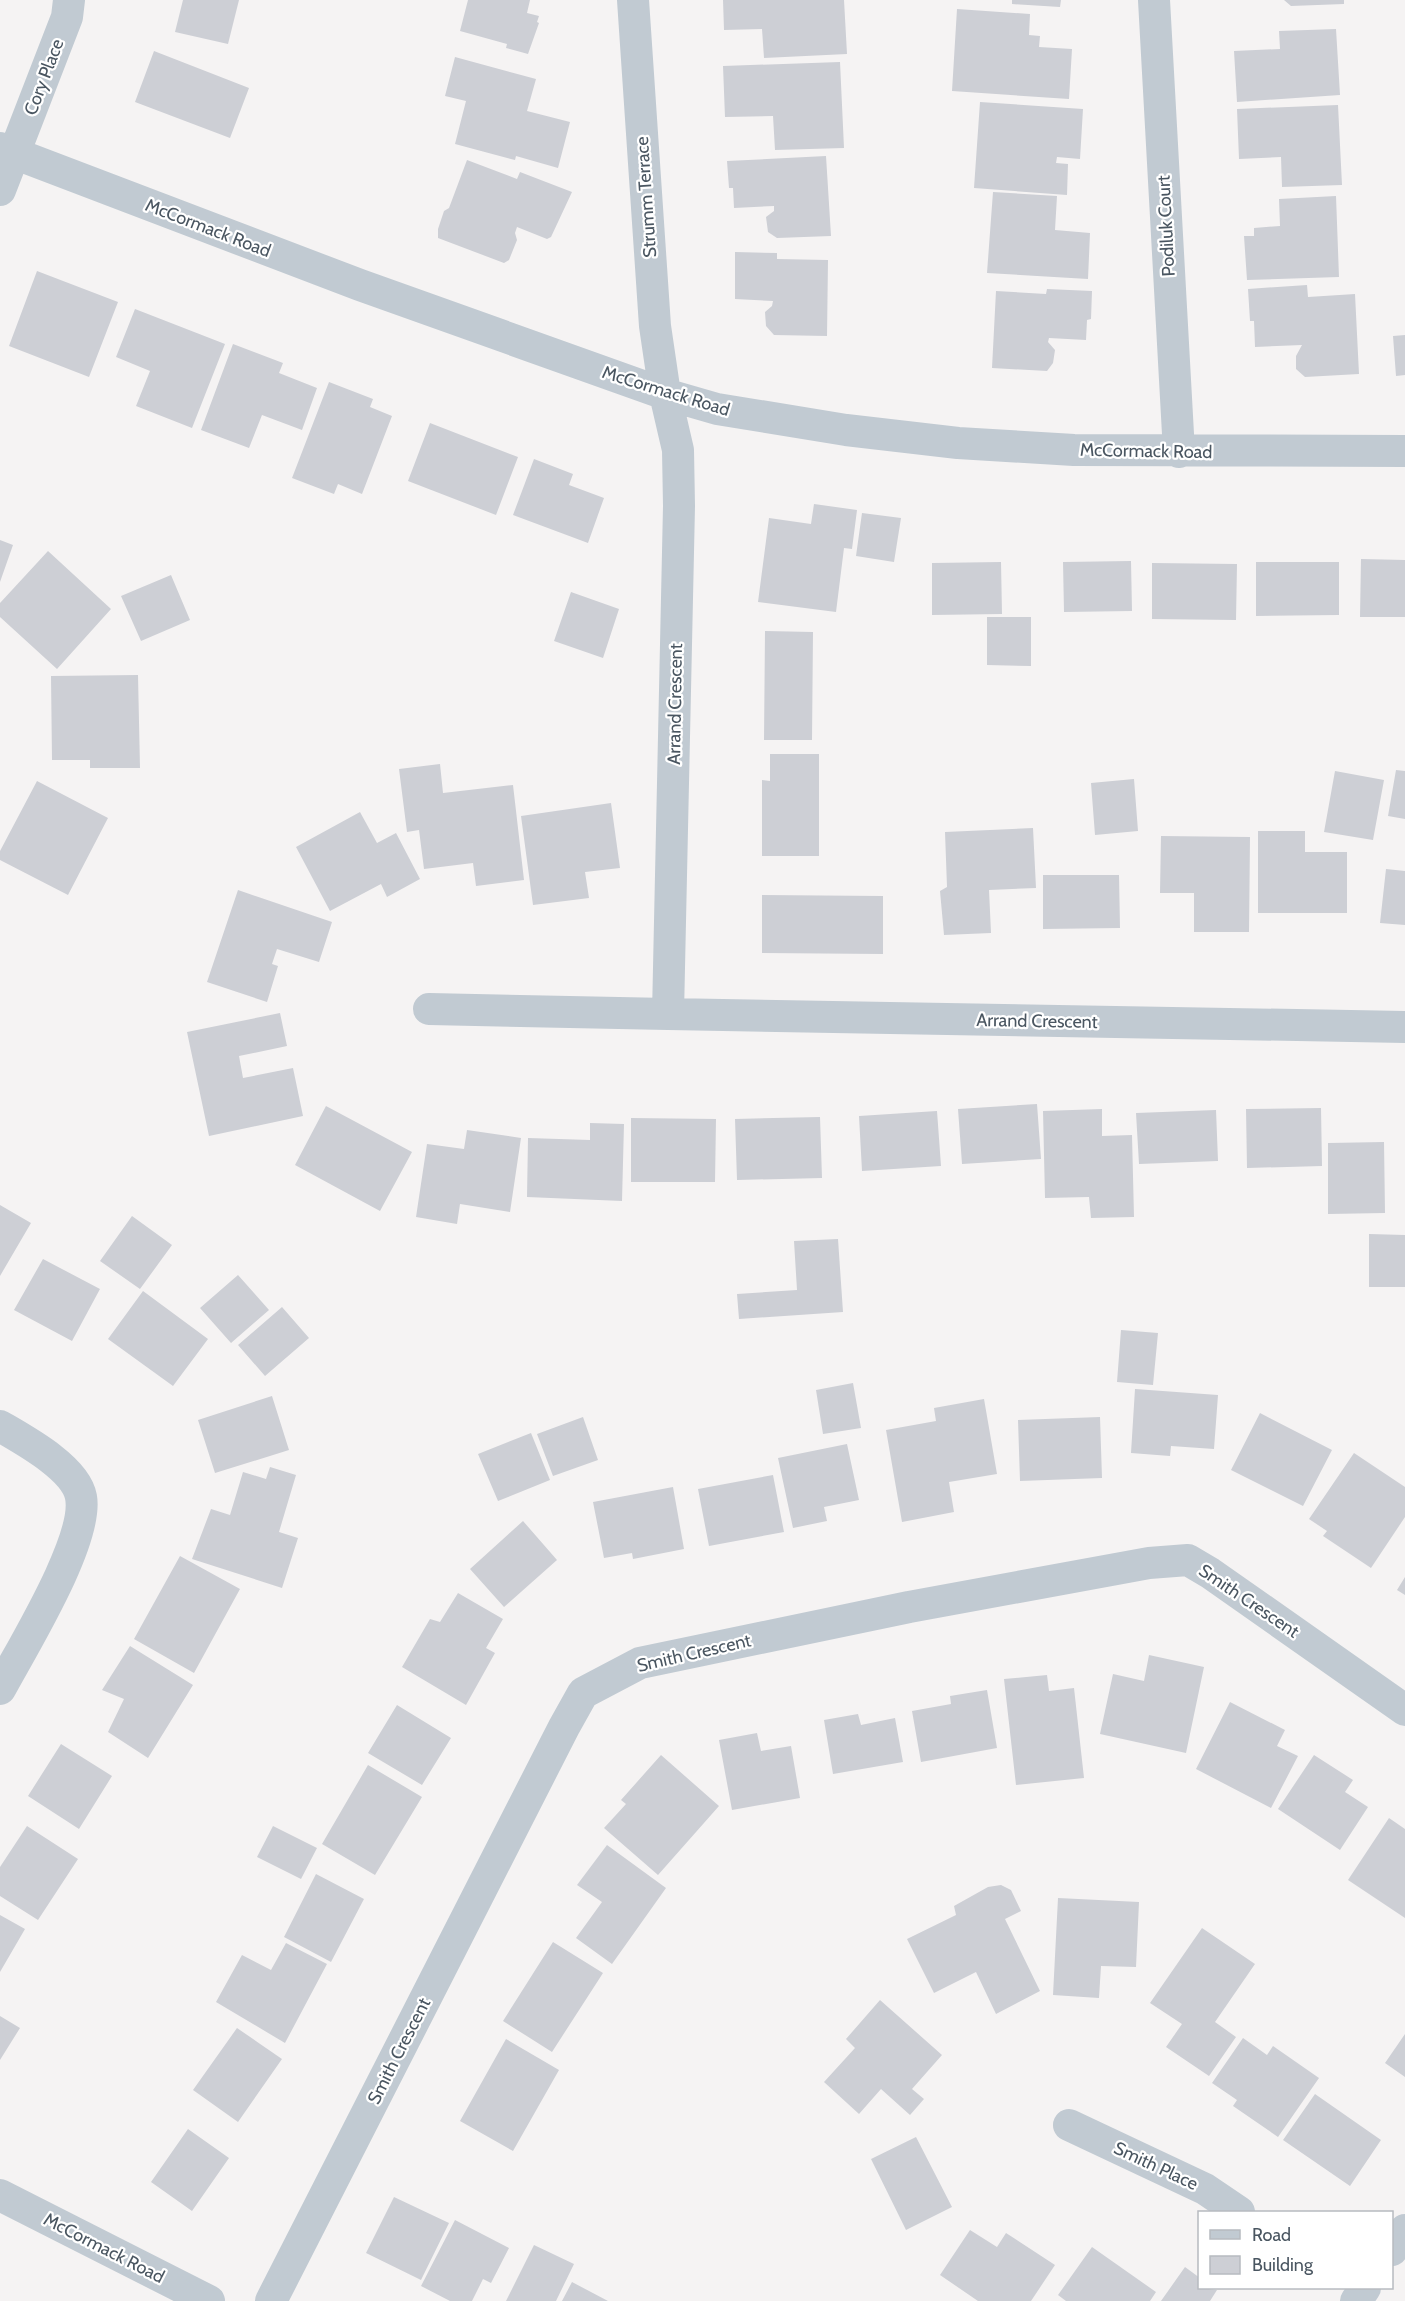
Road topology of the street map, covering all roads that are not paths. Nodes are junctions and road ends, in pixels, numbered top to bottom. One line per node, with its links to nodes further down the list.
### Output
1 (69, 0): 4 (street, Cory Place)
2 (633, 0): 6 (street, Strumm Terrace)
3 (1154, 0): 8 (street, Podiluk Court)
4 (7, 151): 5 (street, Cory Place); 6 (street, McCormack Road)
5 (0, 190)
6 (665, 394): 8 (street, McCormack Road); 10 (street, Arrand Crescent)
7 (1405, 451): 8 (street, McCormack Road)
8 (1179, 452)
9 (429, 1009): 10 (street, Arrand Crescent)
10 (668, 1014): 11 (street, Arrand Crescent)
11 (1405, 1027)
12 (0, 1426): 13 (street)
13 (0, 1689)
14 (1405, 1710): 21 (street, Smith Crescent)
15 (1069, 2125): 17 (street, Smith Place)
16 (0, 2195): 20 (street, McCormack Road)
17 (1238, 2211)
18 (1405, 2230): 19 (street)
19 (1393, 2248)
20 (209, 2301)
21 (271, 2301)

